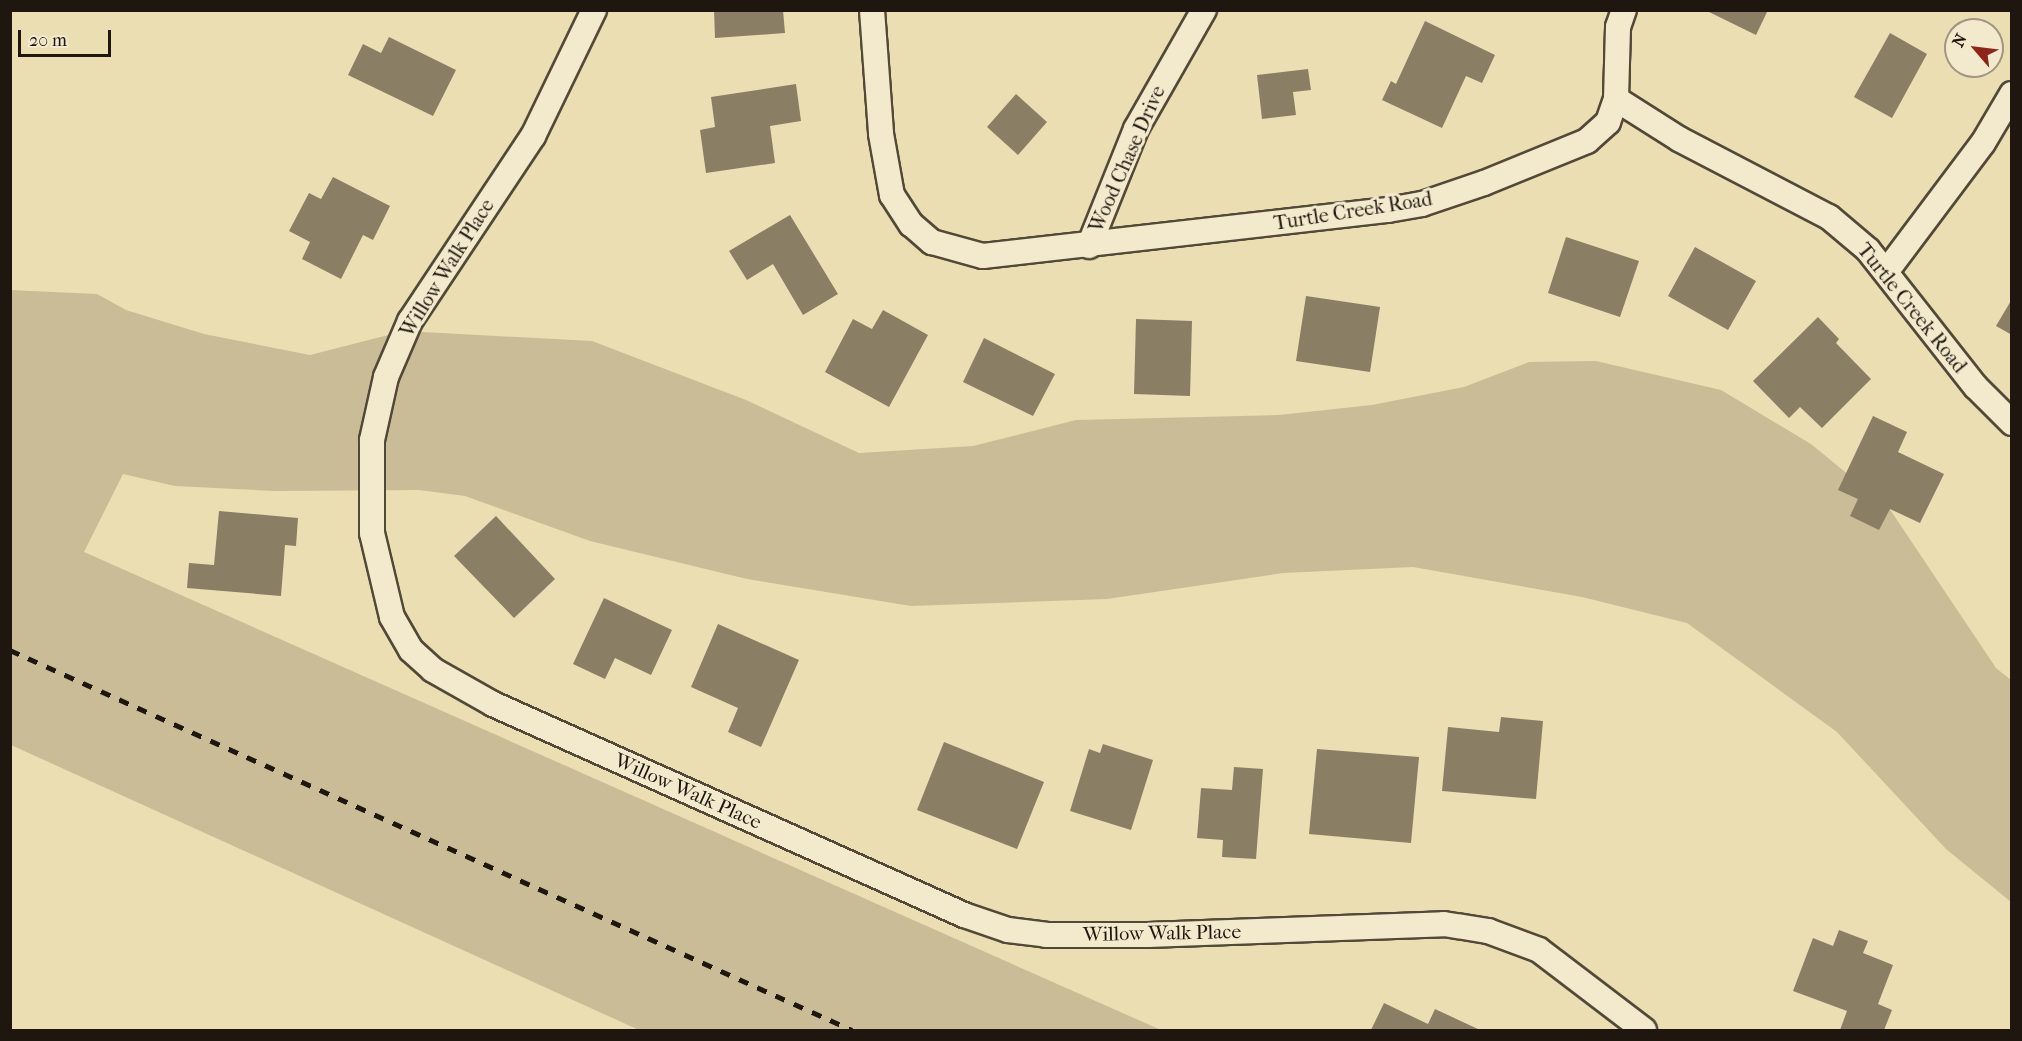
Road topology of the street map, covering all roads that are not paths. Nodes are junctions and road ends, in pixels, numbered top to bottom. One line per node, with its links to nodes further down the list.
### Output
1 (594, 10): 10 (street, Willow Walk Place)
2 (872, 10): 7 (street, Turtle Creek Road)
3 (1204, 10): 7 (street, Wood Chase Drive)
4 (1624, 10): 6 (street)
5 (2012, 94): 8 (street)
6 (1616, 99): 7 (street, Turtle Creek Road); 8 (street, Turtle Creek Road)
7 (1089, 246)
8 (1886, 272): 9 (street, Turtle Creek Road)
9 (2012, 423)
10 (1644, 1030)

